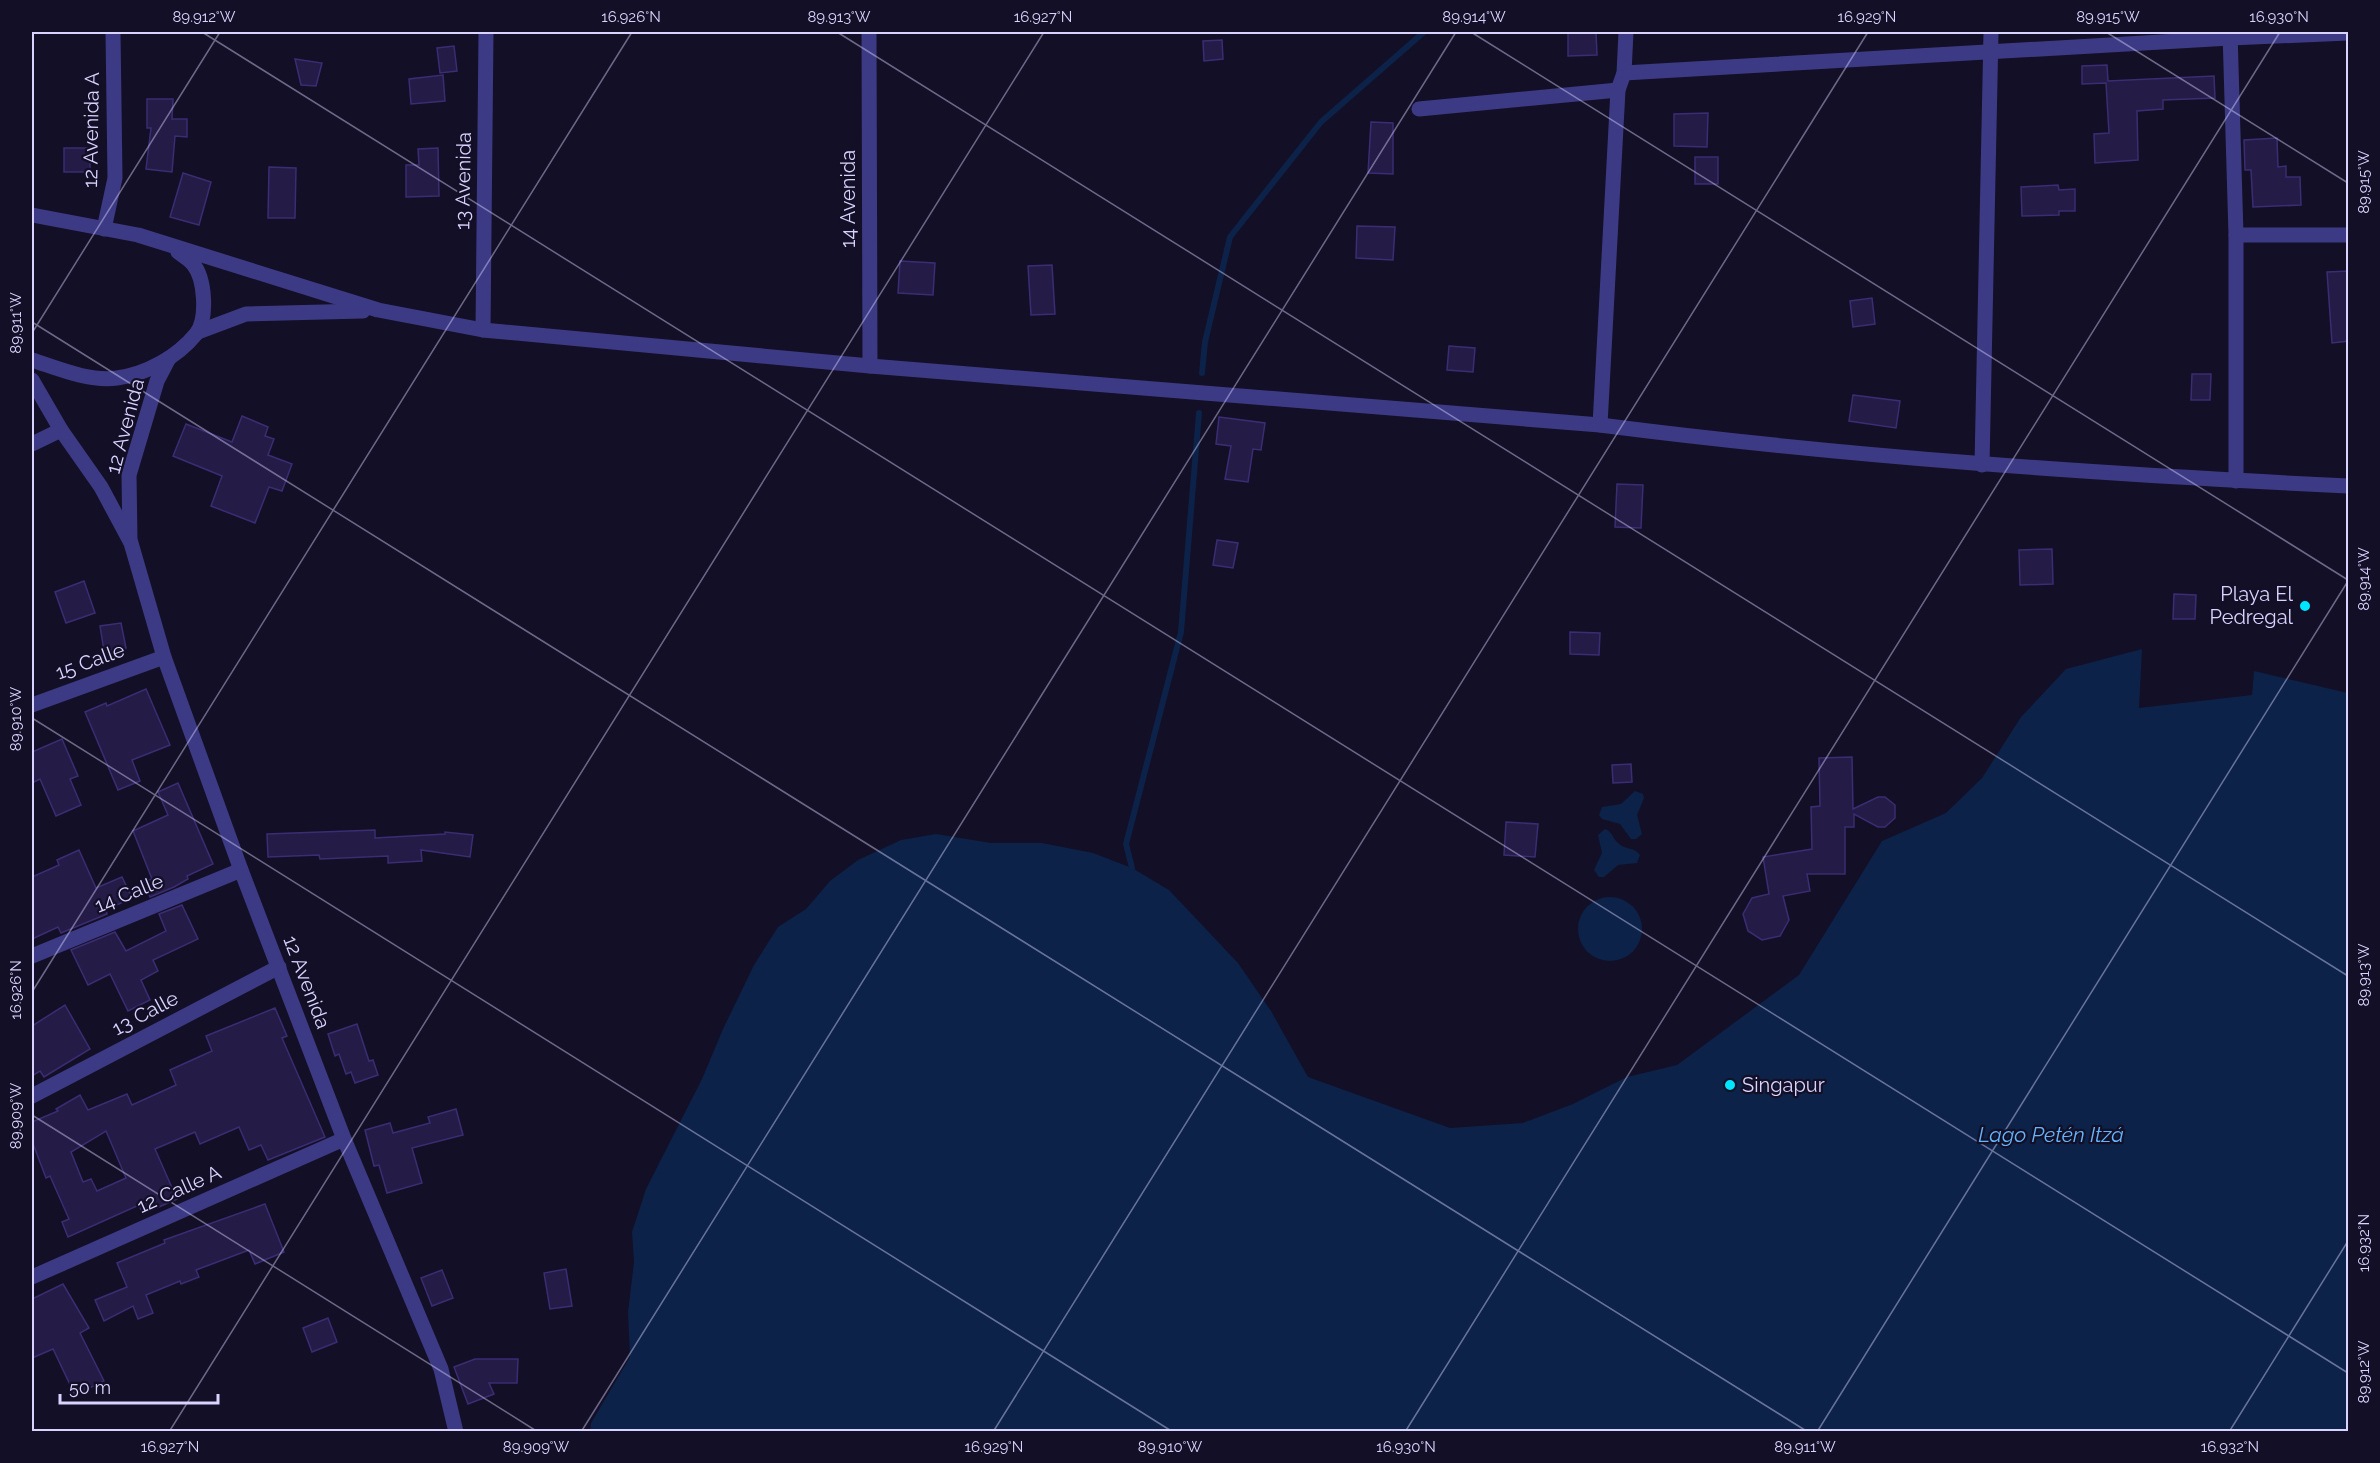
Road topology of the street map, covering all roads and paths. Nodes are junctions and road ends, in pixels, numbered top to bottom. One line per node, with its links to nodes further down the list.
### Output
1 (112, 32): 13 (street, 12 Avenida A)
2 (486, 32): 18 (street, 13 Avenida)
3 (869, 32): 22 (street, 14 Avenida)
4 (1626, 32): 9 (street)
5 (1990, 32): 8 (street)
6 (2349, 33): 7 (street)
7 (2230, 35): 8 (street); 14 (street)
8 (1991, 52): 9 (street); 27 (street)
9 (1624, 74): 10 (street)
10 (1617, 90): 11 (street); 24 (street)
11 (1419, 109)
12 (32, 215): 13 (street)
13 (104, 229): 16 (street)
14 (2236, 235): 15 (street); 28 (street)
15 (2349, 235)
16 (173, 248): 17 (street); 19 (street)
17 (378, 310): 18 (street); 19 (street)
18 (483, 330): 22 (street)
19 (198, 332): 20 (street)
20 (170, 357): 21 (street); 30 (street, 12 Avenida)
21 (32, 360)
22 (870, 366): 24 (street)
23 (32, 380): 25 (street, 12 Avenida)
24 (1600, 425): 27 (street)
25 (61, 430): 26 (street); 30 (street, 12 Avenida)
26 (32, 444)
27 (1982, 465): 28 (street)
28 (2236, 481): 29 (street)
29 (2349, 486)
30 (130, 543): 31 (street, 12 Avenida)
31 (164, 657): 32 (street, 15 Calle); 33 (street, 12 Avenida)
32 (32, 705)
33 (242, 870): 34 (street, 14 Calle); 35 (street, 12 Avenida)
34 (32, 956)
35 (279, 967): 36 (street, 13 Calle); 37 (street, 12 Avenida)
36 (32, 1096)
37 (344, 1138): 38 (street, 12 Calle A); 39 (street, 12 Avenida)
38 (32, 1277)
39 (456, 1431)

